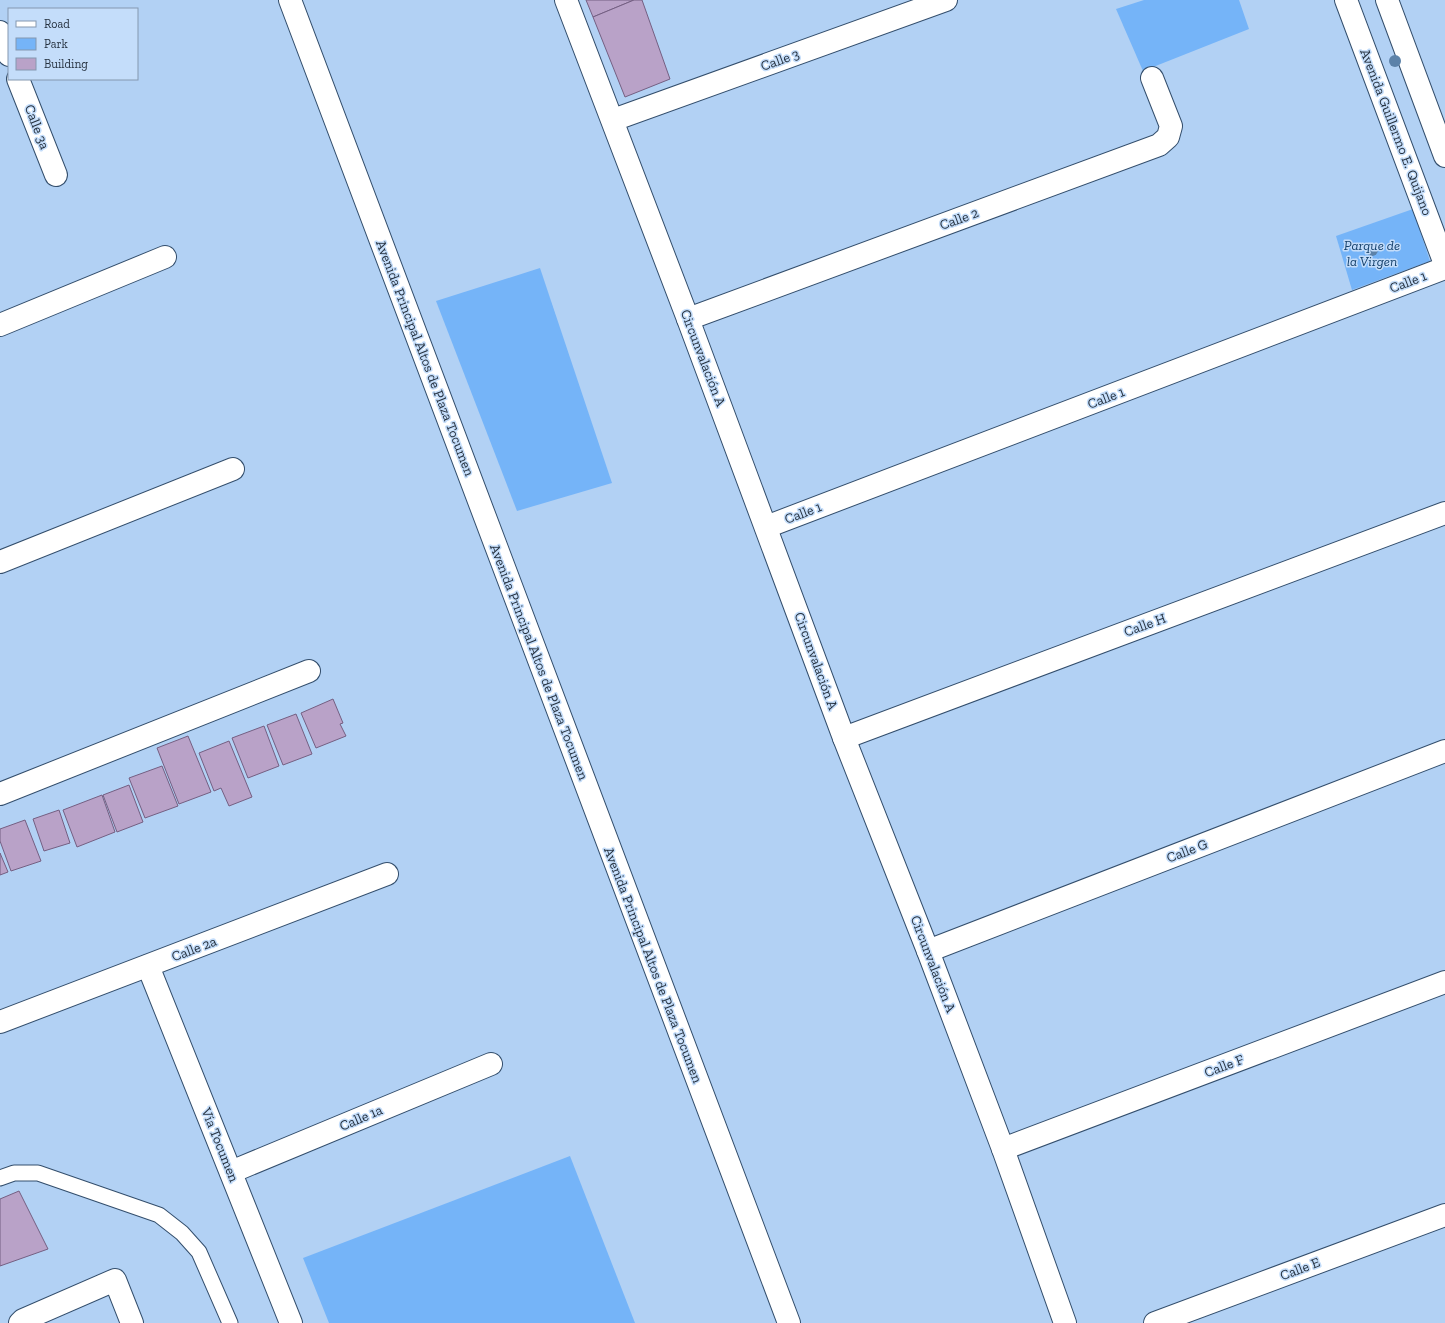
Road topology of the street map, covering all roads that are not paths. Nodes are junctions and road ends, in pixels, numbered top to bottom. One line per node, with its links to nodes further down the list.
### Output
1 (290, 0): 41 (street, Avenida Principal Altos de Plaza Tocumen)
2 (566, 0): 10 (street, Circunvalación A)
3 (946, 0): 10 (street, Calle 3)
4 (1346, 0): 14 (street, Avenida Guillermo E. Quijano)
5 (1387, 0): 11 (street)
6 (0, 32): 7 (street)
7 (8, 52)
8 (1152, 78): 16 (street, Calle 2)
9 (18, 80): 12 (street, Calle 3a)
10 (613, 120): 16 (street, Circunvalación A)
11 (1445, 156)
12 (56, 174)
13 (165, 257): 17 (street)
14 (1445, 264)
15 (1445, 268): 20 (street, Calle 1)
16 (688, 319): 20 (street, Circunvalación A)
17 (0, 325)
18 (233, 469): 21 (street)
19 (1445, 513): 23 (street, Calle H)
20 (766, 527): 23 (street, Circunvalación A)
21 (0, 562)
22 (309, 671): 25 (street)
23 (844, 738): 27 (street, Circunvalación A)
24 (1445, 751): 27 (street, Calle G)
25 (0, 794)
26 (387, 874): 28 (street, Calle 2a)
27 (928, 951): 32 (street, Circunvalación A)
28 (148, 966): 30 (street, Calle 2a); 33 (street, Vía Tocumen)
29 (1445, 982): 32 (street, Calle F)
30 (0, 1022)
31 (491, 1064): 33 (street, Calle 1a)
32 (1003, 1150): 42 (street, Circunvalación A)
33 (231, 1172): 40 (street, Vía Tocumen)
34 (0, 1178): 39 (lane)
35 (1445, 1215): 43 (street, Calle E)
36 (59, 1315): 37 (street); 38 (street)
37 (20, 1323)
38 (132, 1323)
39 (230, 1323)
40 (291, 1323)
41 (789, 1323)
42 (1065, 1323)
43 (1155, 1323)

